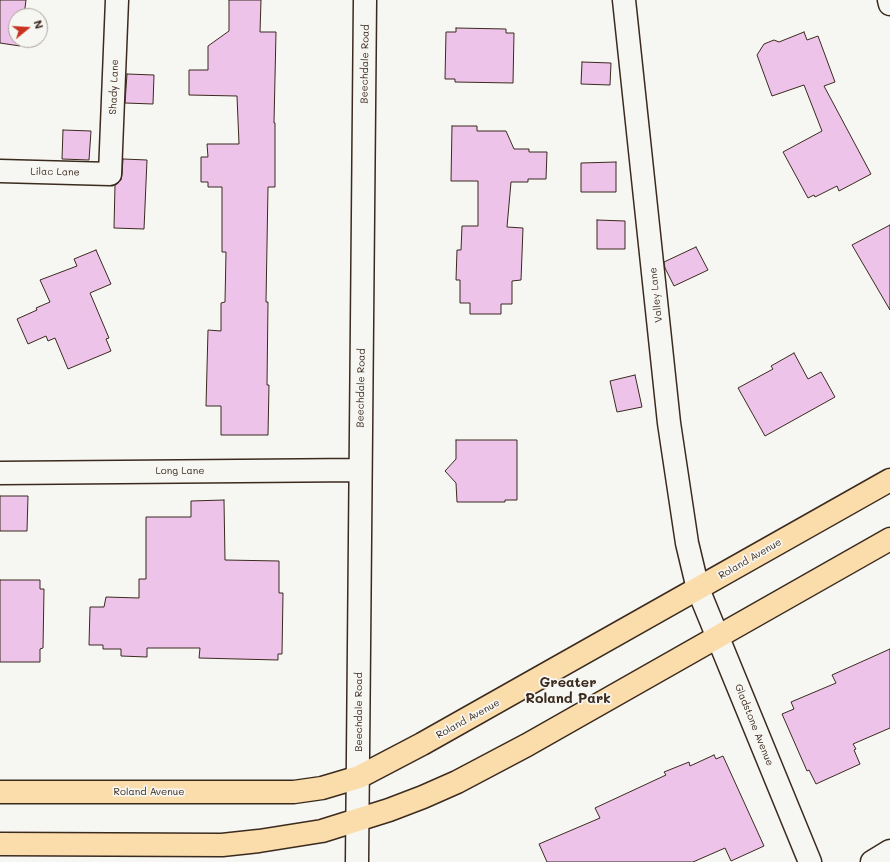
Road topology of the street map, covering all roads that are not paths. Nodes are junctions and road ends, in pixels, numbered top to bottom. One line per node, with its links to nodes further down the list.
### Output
1 (118, 0): 7 (street, Shady Lane)
2 (365, 0): 8 (street, Beechdale Road)
3 (624, 0): 12 (street, Valley Lane)
4 (889, 0): 5 (street)
5 (890, 4)
6 (0, 171): 7 (street, Lilac Lane)
7 (110, 174)
8 (360, 470): 9 (street, Long Lane); 14 (street, Beechdale Road)
9 (0, 473)
10 (890, 480): 12 (main road, Roland Avenue)
11 (890, 539): 13 (main road)
12 (698, 589): 13 (street, Gladstone Avenue); 14 (main road, Roland Avenue)
13 (718, 637): 16 (main road); 20 (street, Gladstone Avenue)
14 (359, 777): 15 (main road, Roland Avenue); 16 (street, Beechdale Road)
15 (0, 792)
16 (358, 820): 17 (main road); 19 (street, Beechdale Road)
17 (0, 844)
18 (890, 851): 21 (street)
19 (357, 862)
20 (810, 862)
21 (872, 862)

